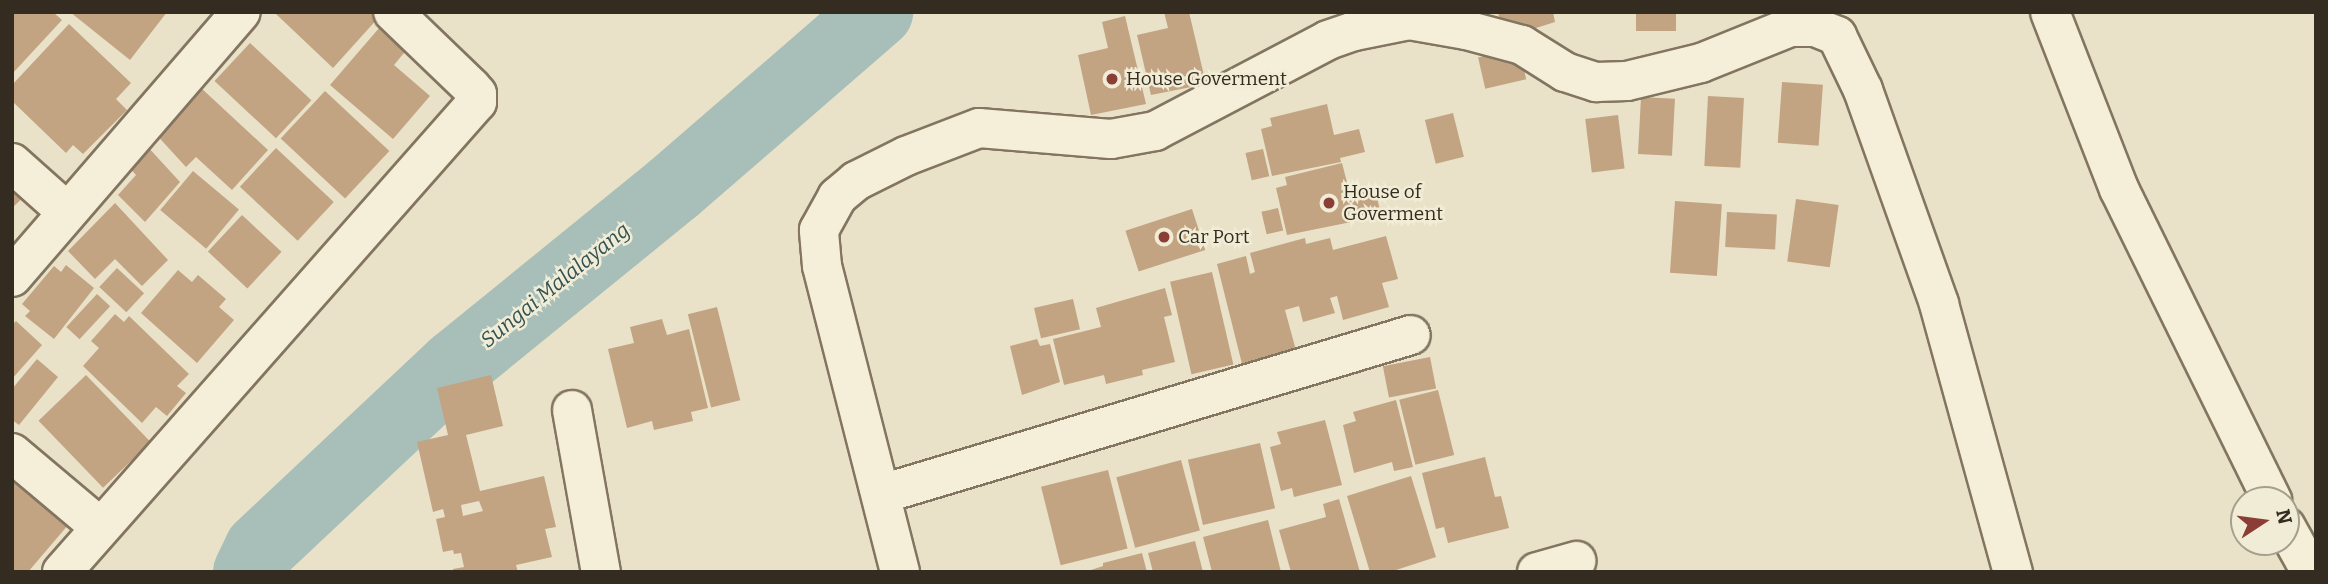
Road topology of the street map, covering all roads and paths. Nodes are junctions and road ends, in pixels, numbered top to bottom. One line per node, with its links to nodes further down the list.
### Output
1 (241, 12): 6 (street)
2 (393, 12): 13 (street)
3 (2050, 12): 11 (street)
4 (1833, 24): 12 (street); 20 (street)
5 (12, 163): 6 (street)
6 (67, 212): 7 (street)
7 (12, 276)
8 (1411, 335): 12 (street)
9 (572, 410): 17 (street)
10 (12, 453): 13 (street)
11 (2265, 486)
12 (882, 494): 18 (street)
13 (100, 527): 16 (street)
14 (2300, 552): 21 (street)
15 (1576, 562): 19 (street)
16 (62, 572)
17 (601, 572)
18 (900, 572)
19 (1537, 572)
20 (2013, 572)
21 (2311, 572)

